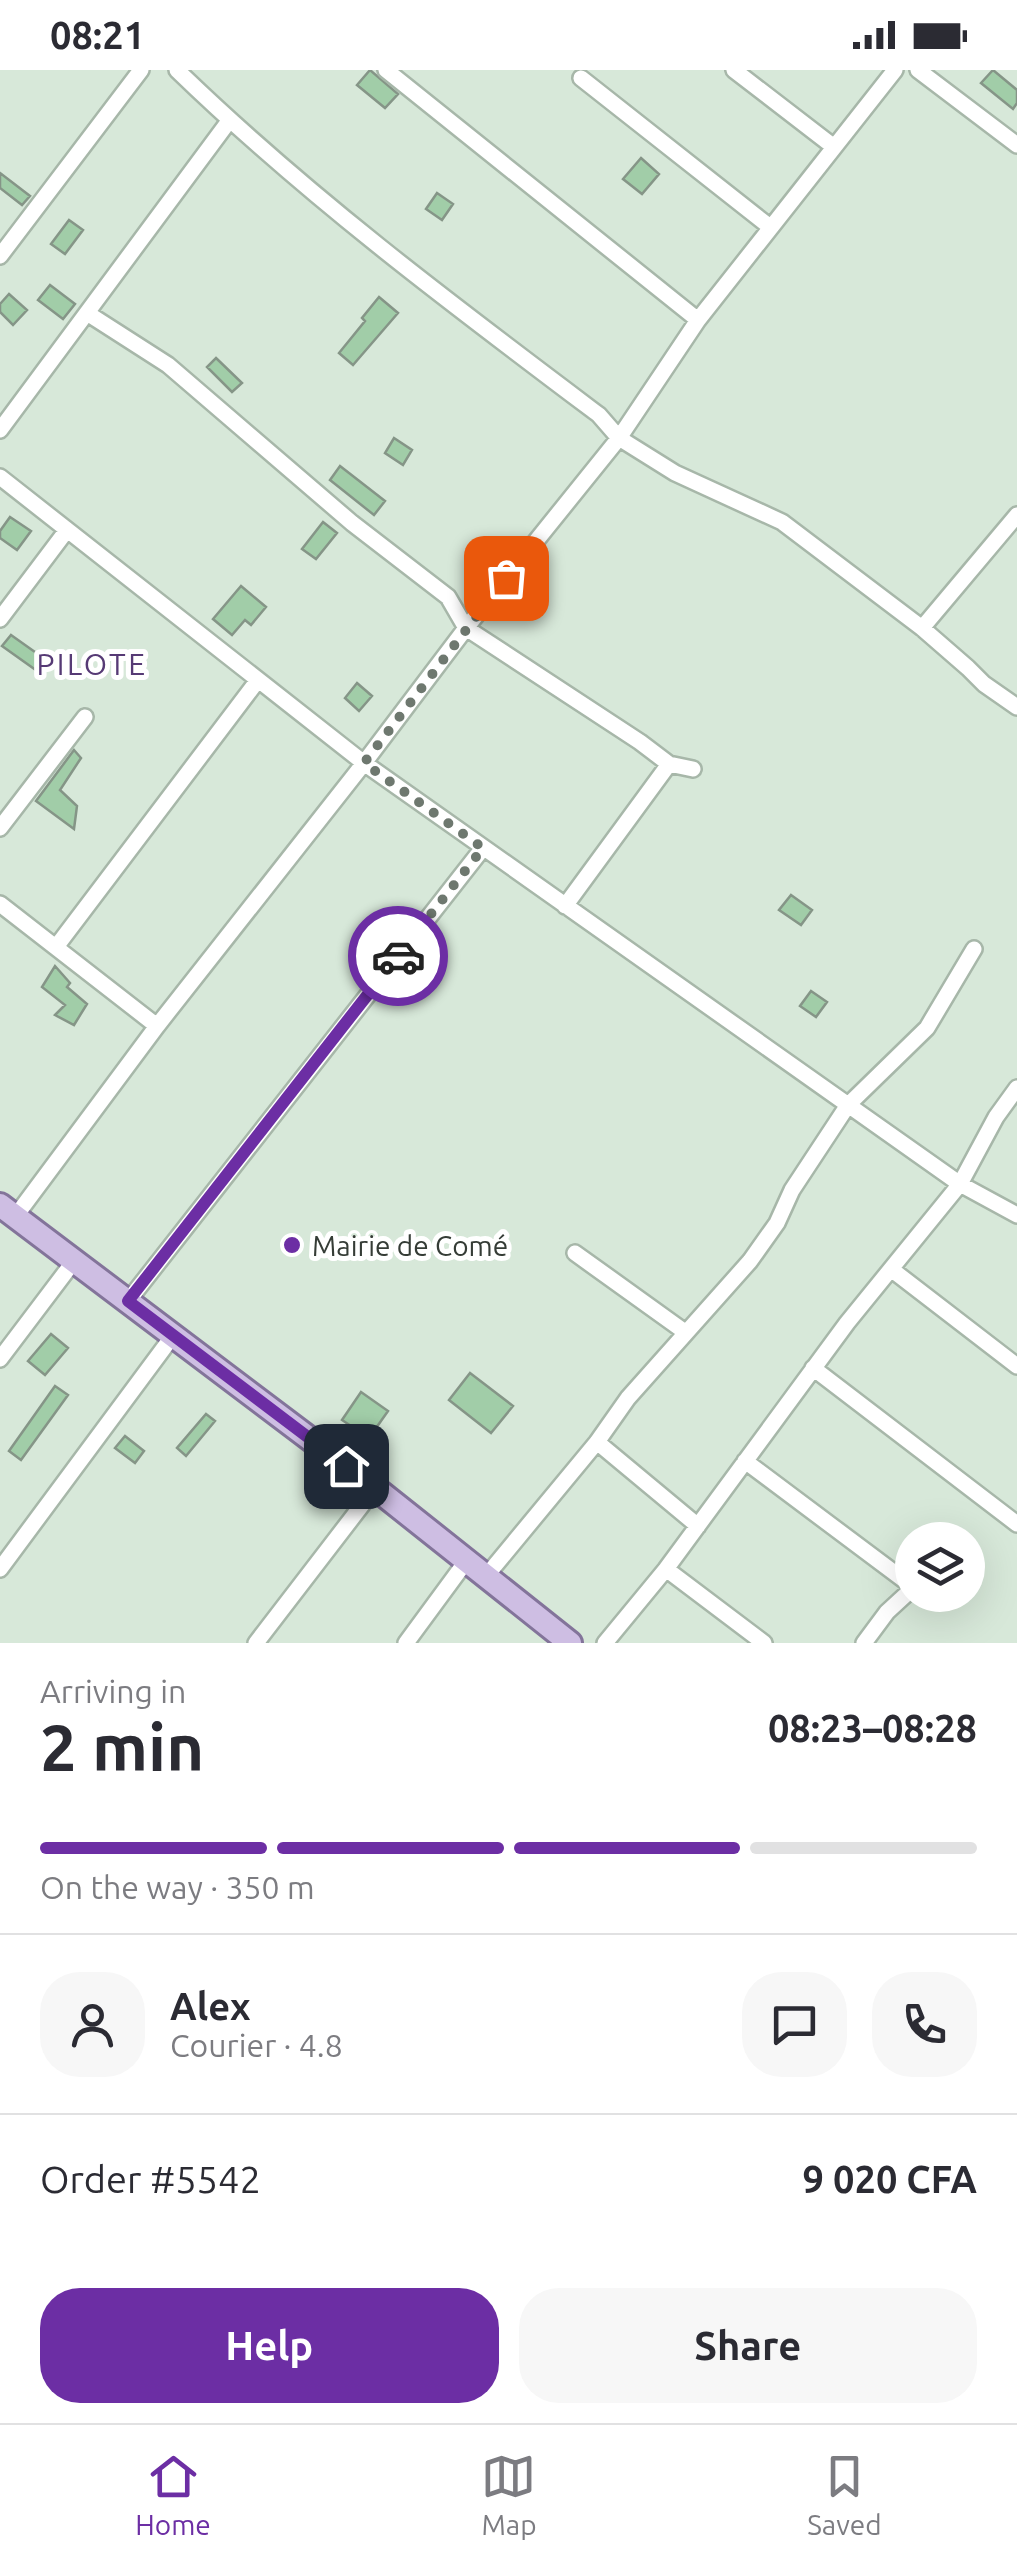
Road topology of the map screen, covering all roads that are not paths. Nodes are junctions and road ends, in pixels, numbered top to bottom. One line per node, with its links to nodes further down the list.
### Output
1 (142, 70): 12 (street)
2 (177, 70): 8 (street)
3 (386, 70): 14 (street)
4 (734, 70): 10 (street)
5 (895, 70): 10 (street)
6 (918, 70): 9 (street)
7 (580, 78): 11 (street)
8 (229, 121): 13 (street); 16 (street)
9 (1017, 145)
10 (834, 147): 11 (street)
11 (770, 227): 14 (street)
12 (0, 256)
13 (86, 313): 15 (street); 21 (street)
14 (698, 320): 16 (street)
15 (0, 430)
16 (618, 438): 21 (street); 22 (street)
17 (0, 477): 19 (street)
18 (1017, 516): 22 (street)
19 (67, 530): 20 (street); 23 (street)
20 (0, 619)
21 (466, 628): 26 (street); 27 (street)
22 (922, 628): 24 (street)
23 (258, 680): 26 (street); 33 (street)
24 (1017, 707)
25 (85, 717): 29 (street)
26 (364, 763): 30 (street); 35 (street)
27 (669, 764): 28 (street); 32 (street)
28 (692, 769)
29 (0, 828)
30 (483, 848): 32 (street); 44 (street)
31 (0, 904): 33 (street)
32 (565, 906): 37 (street)
33 (56, 947): 35 (street)
34 (974, 949): 37 (street)
35 (157, 1026): 39 (street)
36 (1017, 1088): 38 (street)
37 (848, 1104): 38 (street); 45 (street)
38 (960, 1184): 40 (street); 43 (street)
39 (8, 1211): 42 (main road)
40 (1017, 1214)
41 (576, 1253): 45 (street)
42 (74, 1260): 44 (main road); 47 (street)
43 (891, 1269): 48 (street); 49 (street)
44 (128, 1301): 46 (main road)
45 (685, 1332): 50 (street)
46 (172, 1337): 52 (main road); 56 (street)
47 (0, 1358)
48 (1017, 1366)
49 (813, 1368): 51 (street); 53 (street)
50 (597, 1442): 54 (street); 59 (street)
51 (745, 1461): 54 (street); 58 (street)
52 (375, 1488): 55 (main road); 62 (street)
53 (1017, 1524)
54 (698, 1526): 57 (street)
55 (467, 1560): 59 (main road); 63 (street)
56 (0, 1569)
57 (666, 1570): 64 (street); 65 (street)
58 (895, 1574)
59 (487, 1575): 61 (main road)
60 (895, 1604): 66 (street)
61 (563, 1641)
62 (256, 1643)
63 (406, 1643)
64 (605, 1643)
65 (764, 1643)
66 (864, 1643)

